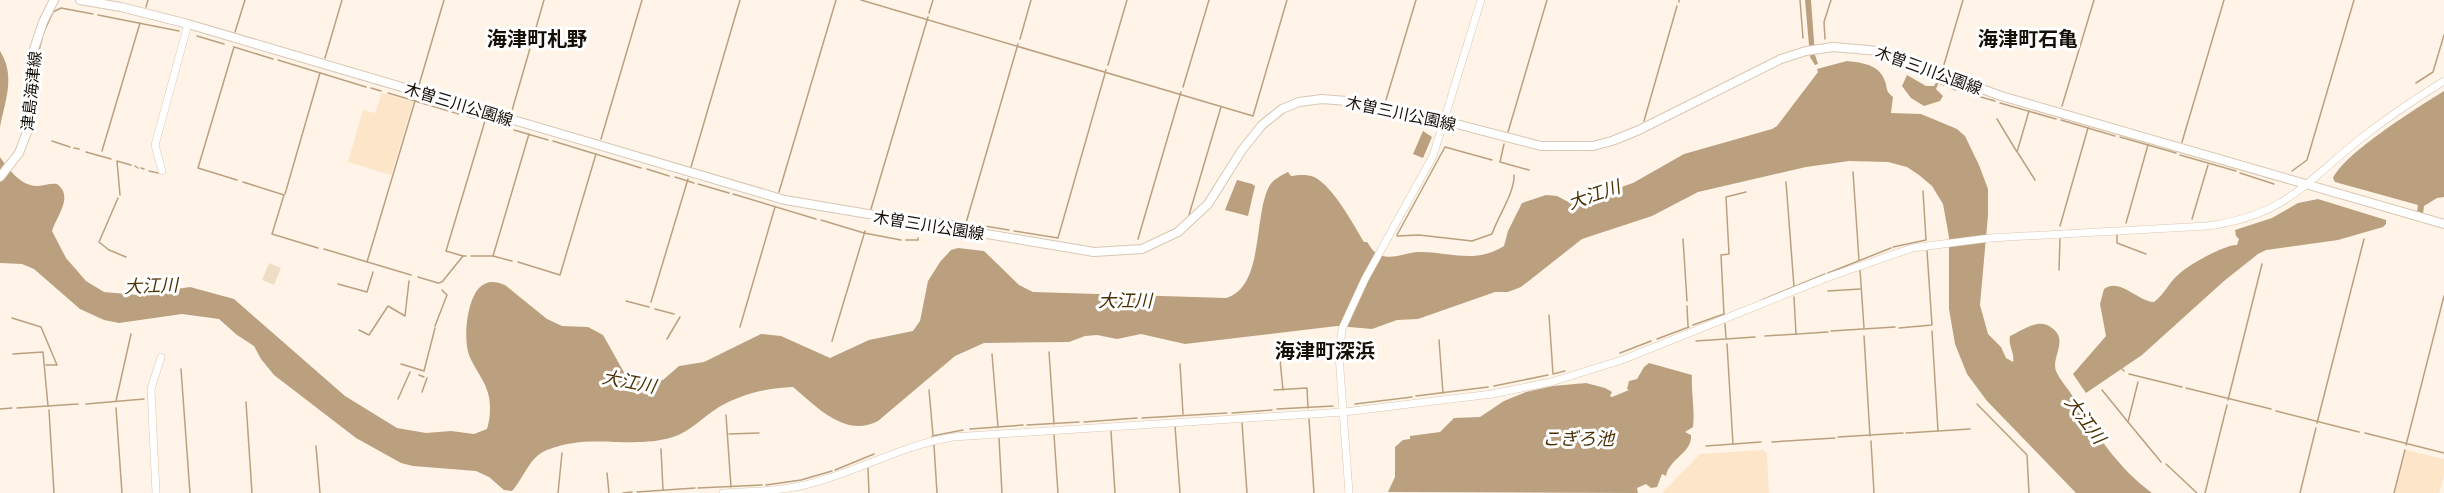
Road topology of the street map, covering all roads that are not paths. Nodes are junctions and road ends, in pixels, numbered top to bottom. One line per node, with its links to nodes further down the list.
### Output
1 (54, 0): 8 (main road, 津島海津線)
2 (80, 0): 4 (main road, 木曽三川公園線)
3 (1481, 0): 6 (street)
4 (188, 24): 6 (main road, 木曽三川公園線); 7 (street)
5 (2444, 81): 9 (street)
6 (1445, 121): 9 (main road, 木曽三川公園線); 12 (street)
7 (162, 171)
8 (0, 177)
9 (2307, 184): 10 (main road, 木曽三川公園線); 12 (street)
10 (2444, 225)
11 (161, 357): 13 (street)
12 (1344, 412): 14 (street); 15 (street)
13 (156, 493)
14 (723, 493)
15 (1349, 493)

